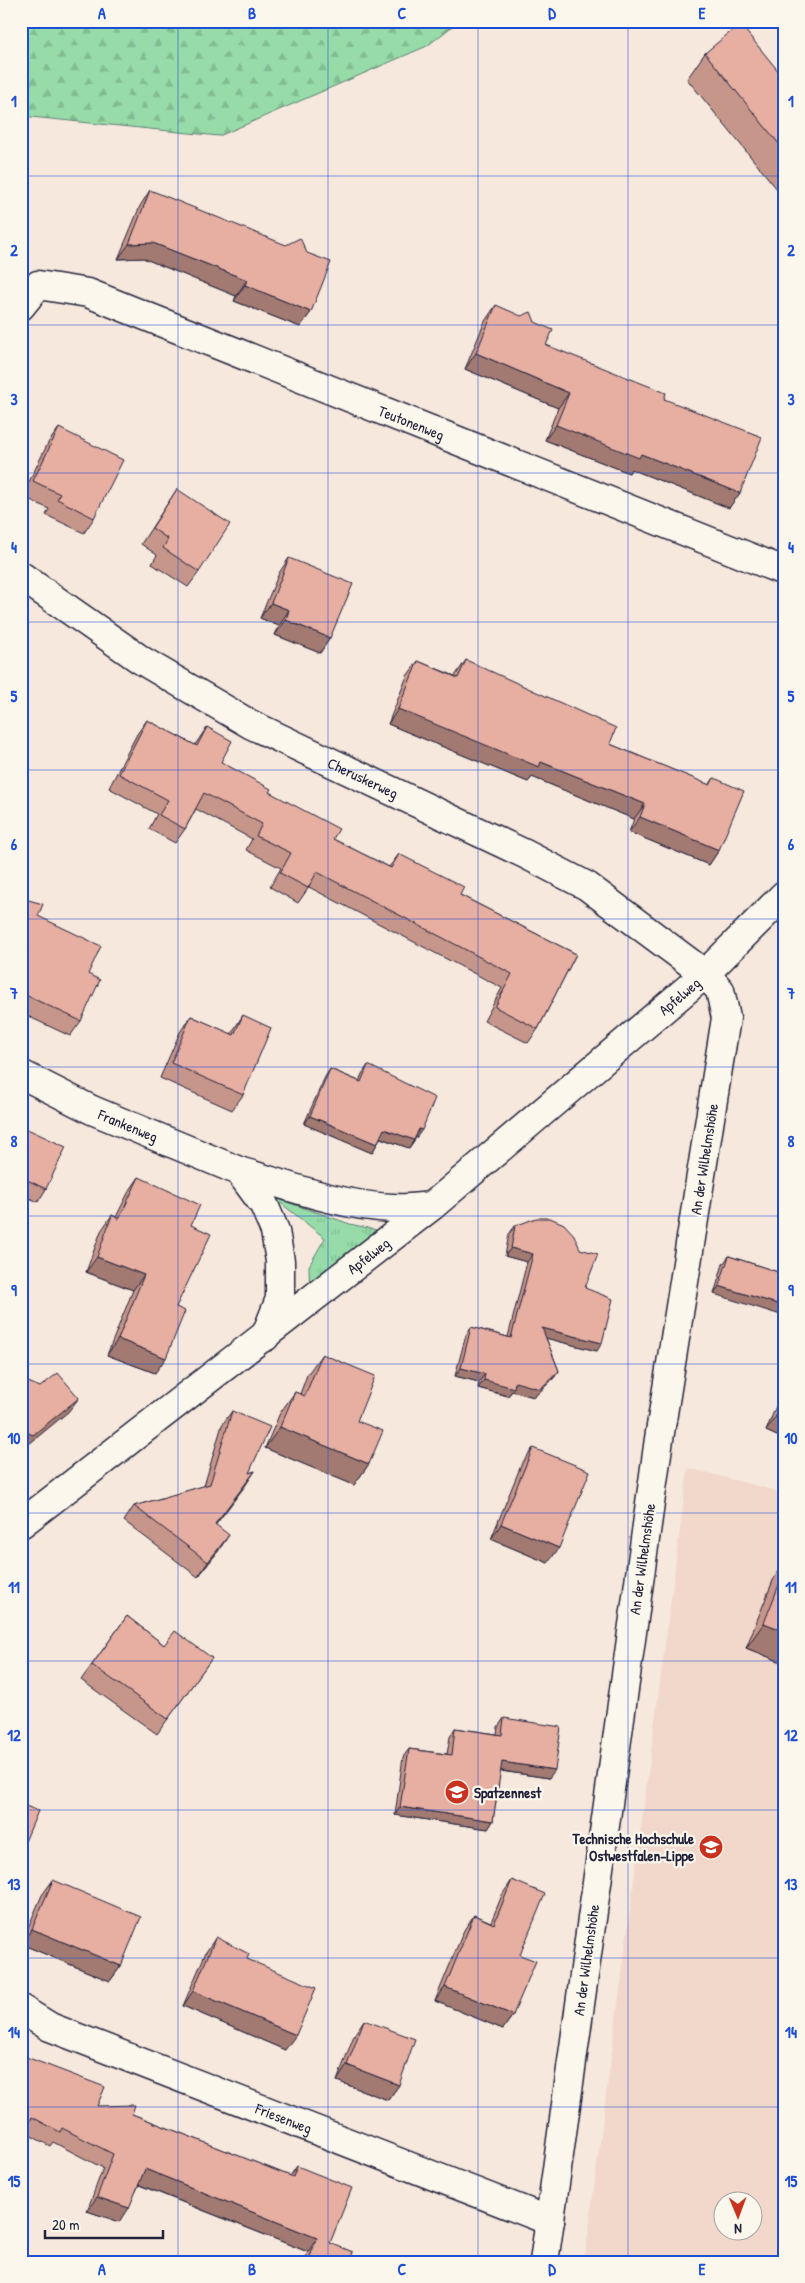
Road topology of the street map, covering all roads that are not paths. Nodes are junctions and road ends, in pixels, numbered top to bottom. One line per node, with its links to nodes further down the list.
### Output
1 (21, 306): 2 (street, Teutonenweg)
2 (784, 571)
3 (21, 576): 5 (street, Cheruskerweg)
4 (784, 895): 5 (street)
5 (705, 974): 8 (street, Apfelweg); 12 (street, An der Wilhelmshöhe)
6 (21, 1074): 7 (street, Frankenweg)
7 (239, 1170): 8 (street, Frankenweg); 9 (street)
8 (432, 1206): 9 (street, Apfelweg)
9 (265, 1337): 10 (street, Apfelweg)
10 (21, 1524)
11 (21, 2009): 12 (street, Friesenweg)
12 (550, 2221): 13 (street, An der Wilhelmshöhe)
13 (544, 2262)

